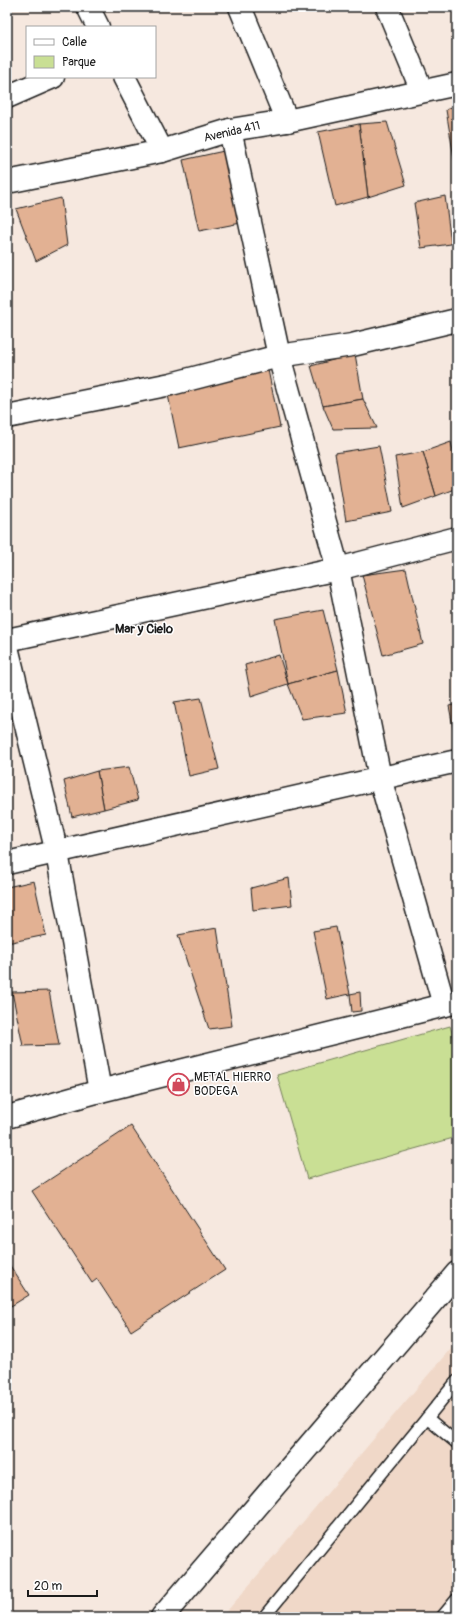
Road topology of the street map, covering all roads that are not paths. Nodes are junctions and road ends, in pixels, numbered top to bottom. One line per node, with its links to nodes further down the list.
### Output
1 (88, 7): 4 (street)
2 (240, 7): 10 (street)
3 (387, 7): 8 (street)
4 (98, 26)
5 (51, 78): 9 (street)
6 (125, 78): 12 (street)
7 (457, 84): 8 (street, Avenida 411)
8 (422, 91): 10 (street, Avenida 411)
9 (7, 97)
10 (287, 121): 11 (street, Avenida 411)
11 (230, 130): 12 (street, Avenida 411); 15 (street)
12 (162, 151): 13 (street, Avenida 411)
13 (7, 181)
14 (457, 320): 15 (street)
15 (279, 356): 16 (street); 18 (street)
16 (7, 417)
17 (457, 538): 18 (street)
18 (338, 569): 19 (street); 22 (street)
19 (7, 640)
20 (7, 647): 23 (street)
21 (457, 761): 22 (street)
22 (380, 778): 23 (street); 25 (street)
23 (57, 853): 24 (street); 26 (street)
24 (7, 864)
25 (450, 1004): 26 (street)
26 (100, 1091): 27 (street)
27 (7, 1117)
28 (457, 1273): 33 (street)
29 (457, 1381): 30 (lane)
30 (426, 1418): 31 (lane); 34 (lane)
31 (457, 1444)
32 (457, 1599): 35 (lane)
33 (162, 1617)
34 (264, 1617)
35 (442, 1617)

